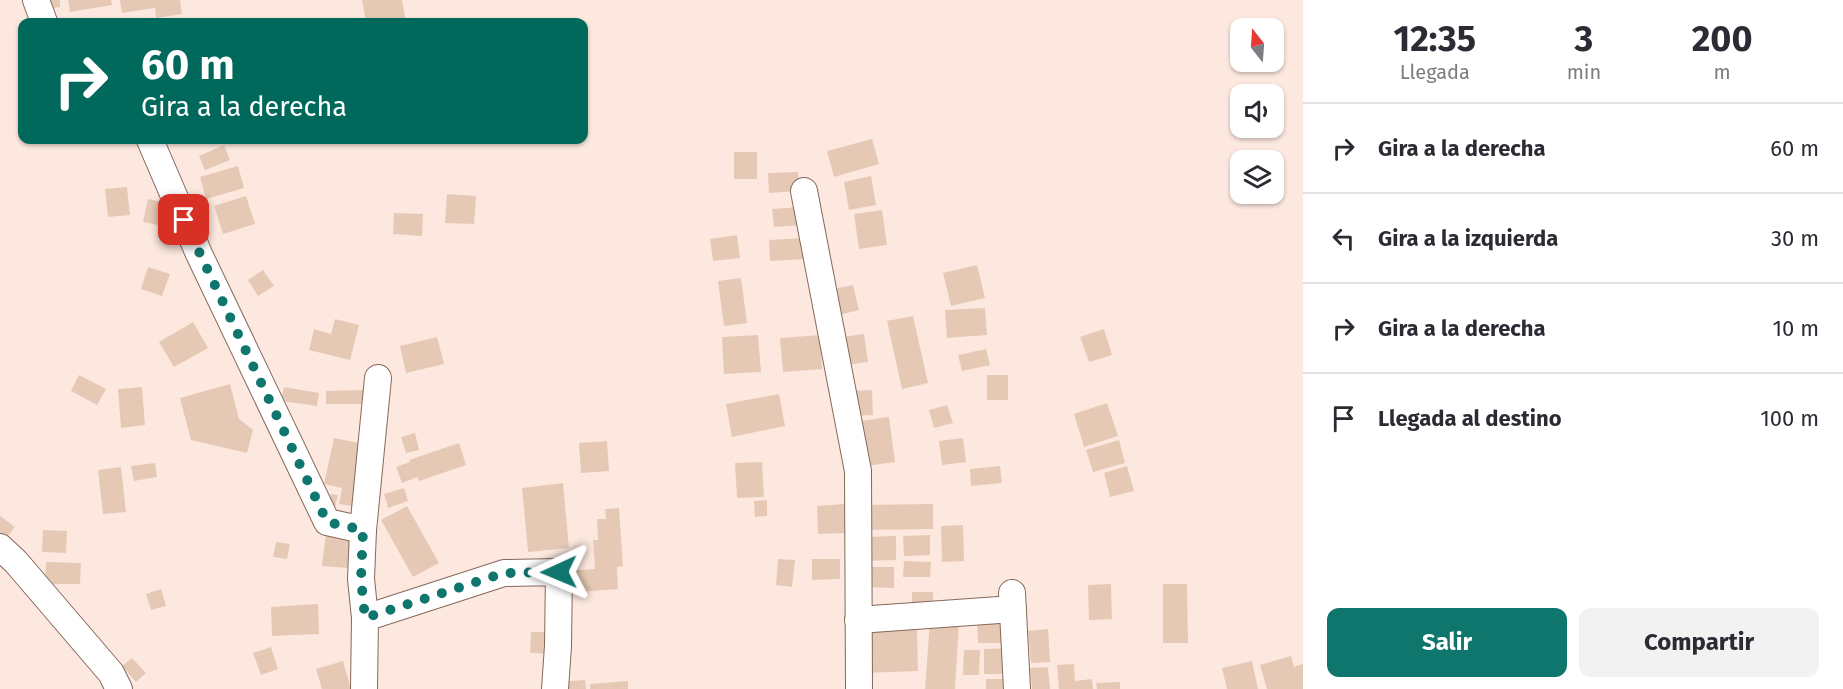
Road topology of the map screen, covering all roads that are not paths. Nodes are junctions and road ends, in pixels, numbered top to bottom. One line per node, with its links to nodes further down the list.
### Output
1 (36, 0): 2 (street)
2 (43, 18)
3 (152, 144): 6 (street)
4 (804, 191): 9 (street)
5 (378, 378): 6 (street)
6 (363, 530): 8 (street)
7 (0, 547): 10 (street)
8 (365, 618): 11 (street); 12 (street)
9 (858, 620): 13 (street); 14 (street)
10 (119, 689)
11 (364, 689)
12 (555, 689)
13 (859, 689)
14 (1017, 689)

